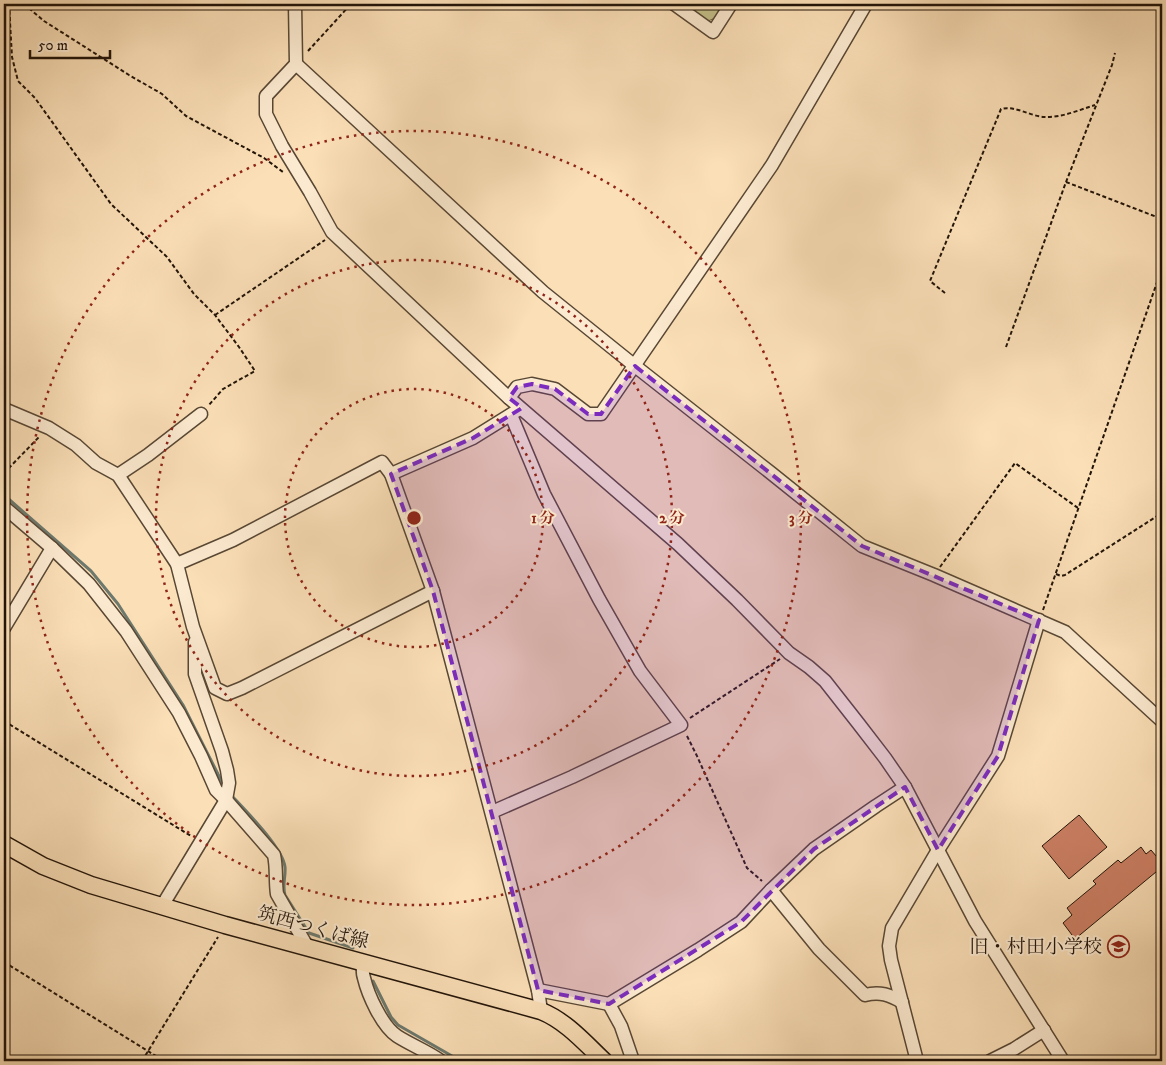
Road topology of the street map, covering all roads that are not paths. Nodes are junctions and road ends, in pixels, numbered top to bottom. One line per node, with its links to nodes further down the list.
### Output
1 (295, 4): 5 (street)
2 (674, 4): 3 (street)
3 (731, 4)
4 (866, 4): 6 (street)
5 (296, 64): 6 (street); 7 (street)
6 (635, 366): 7 (street); 17 (street)
7 (509, 398): 9 (street)
8 (4, 409): 12 (street)
9 (516, 411): 11 (street); 21 (street); 23 (street)
10 (201, 414): 12 (street)
11 (391, 474): 15 (street); 16 (street)
12 (118, 475): 15 (street)
13 (4, 508): 14 (street)
14 (52, 548): 18 (street); 22 (street)
15 (177, 564): 19 (street)
16 (433, 591): 19 (street); 23 (street)
17 (1039, 620): 20 (street); 25 (street)
18 (4, 628)
19 (195, 632): 22 (street)
20 (1162, 721)
21 (905, 787): 25 (street); 26 (street)
22 (226, 800): 27 (street); 28 (street)
23 (492, 812): 30 (street)
24 (4, 844): 27 (main road, 筑西つくば線)
25 (938, 850): 31 (street); 34 (street)
26 (771, 890): 31 (street); 32 (street)
27 (162, 906): 28 (main road, 筑西つくば線)
28 (308, 948): 29 (main road, 筑西つくば線)
29 (363, 962): 33 (main road, 筑西つくば線); 35 (street)
30 (538, 990): 32 (street); 33 (street)
31 (902, 1002): 38 (street)
32 (609, 1004): 37 (street)
33 (541, 1011): 36 (main road, 筑西つくば線)
34 (1044, 1030): 39 (street); 40 (street)
35 (441, 1061)
36 (604, 1061)
37 (633, 1061)
38 (917, 1061)
39 (990, 1061)
40 (1063, 1061)

